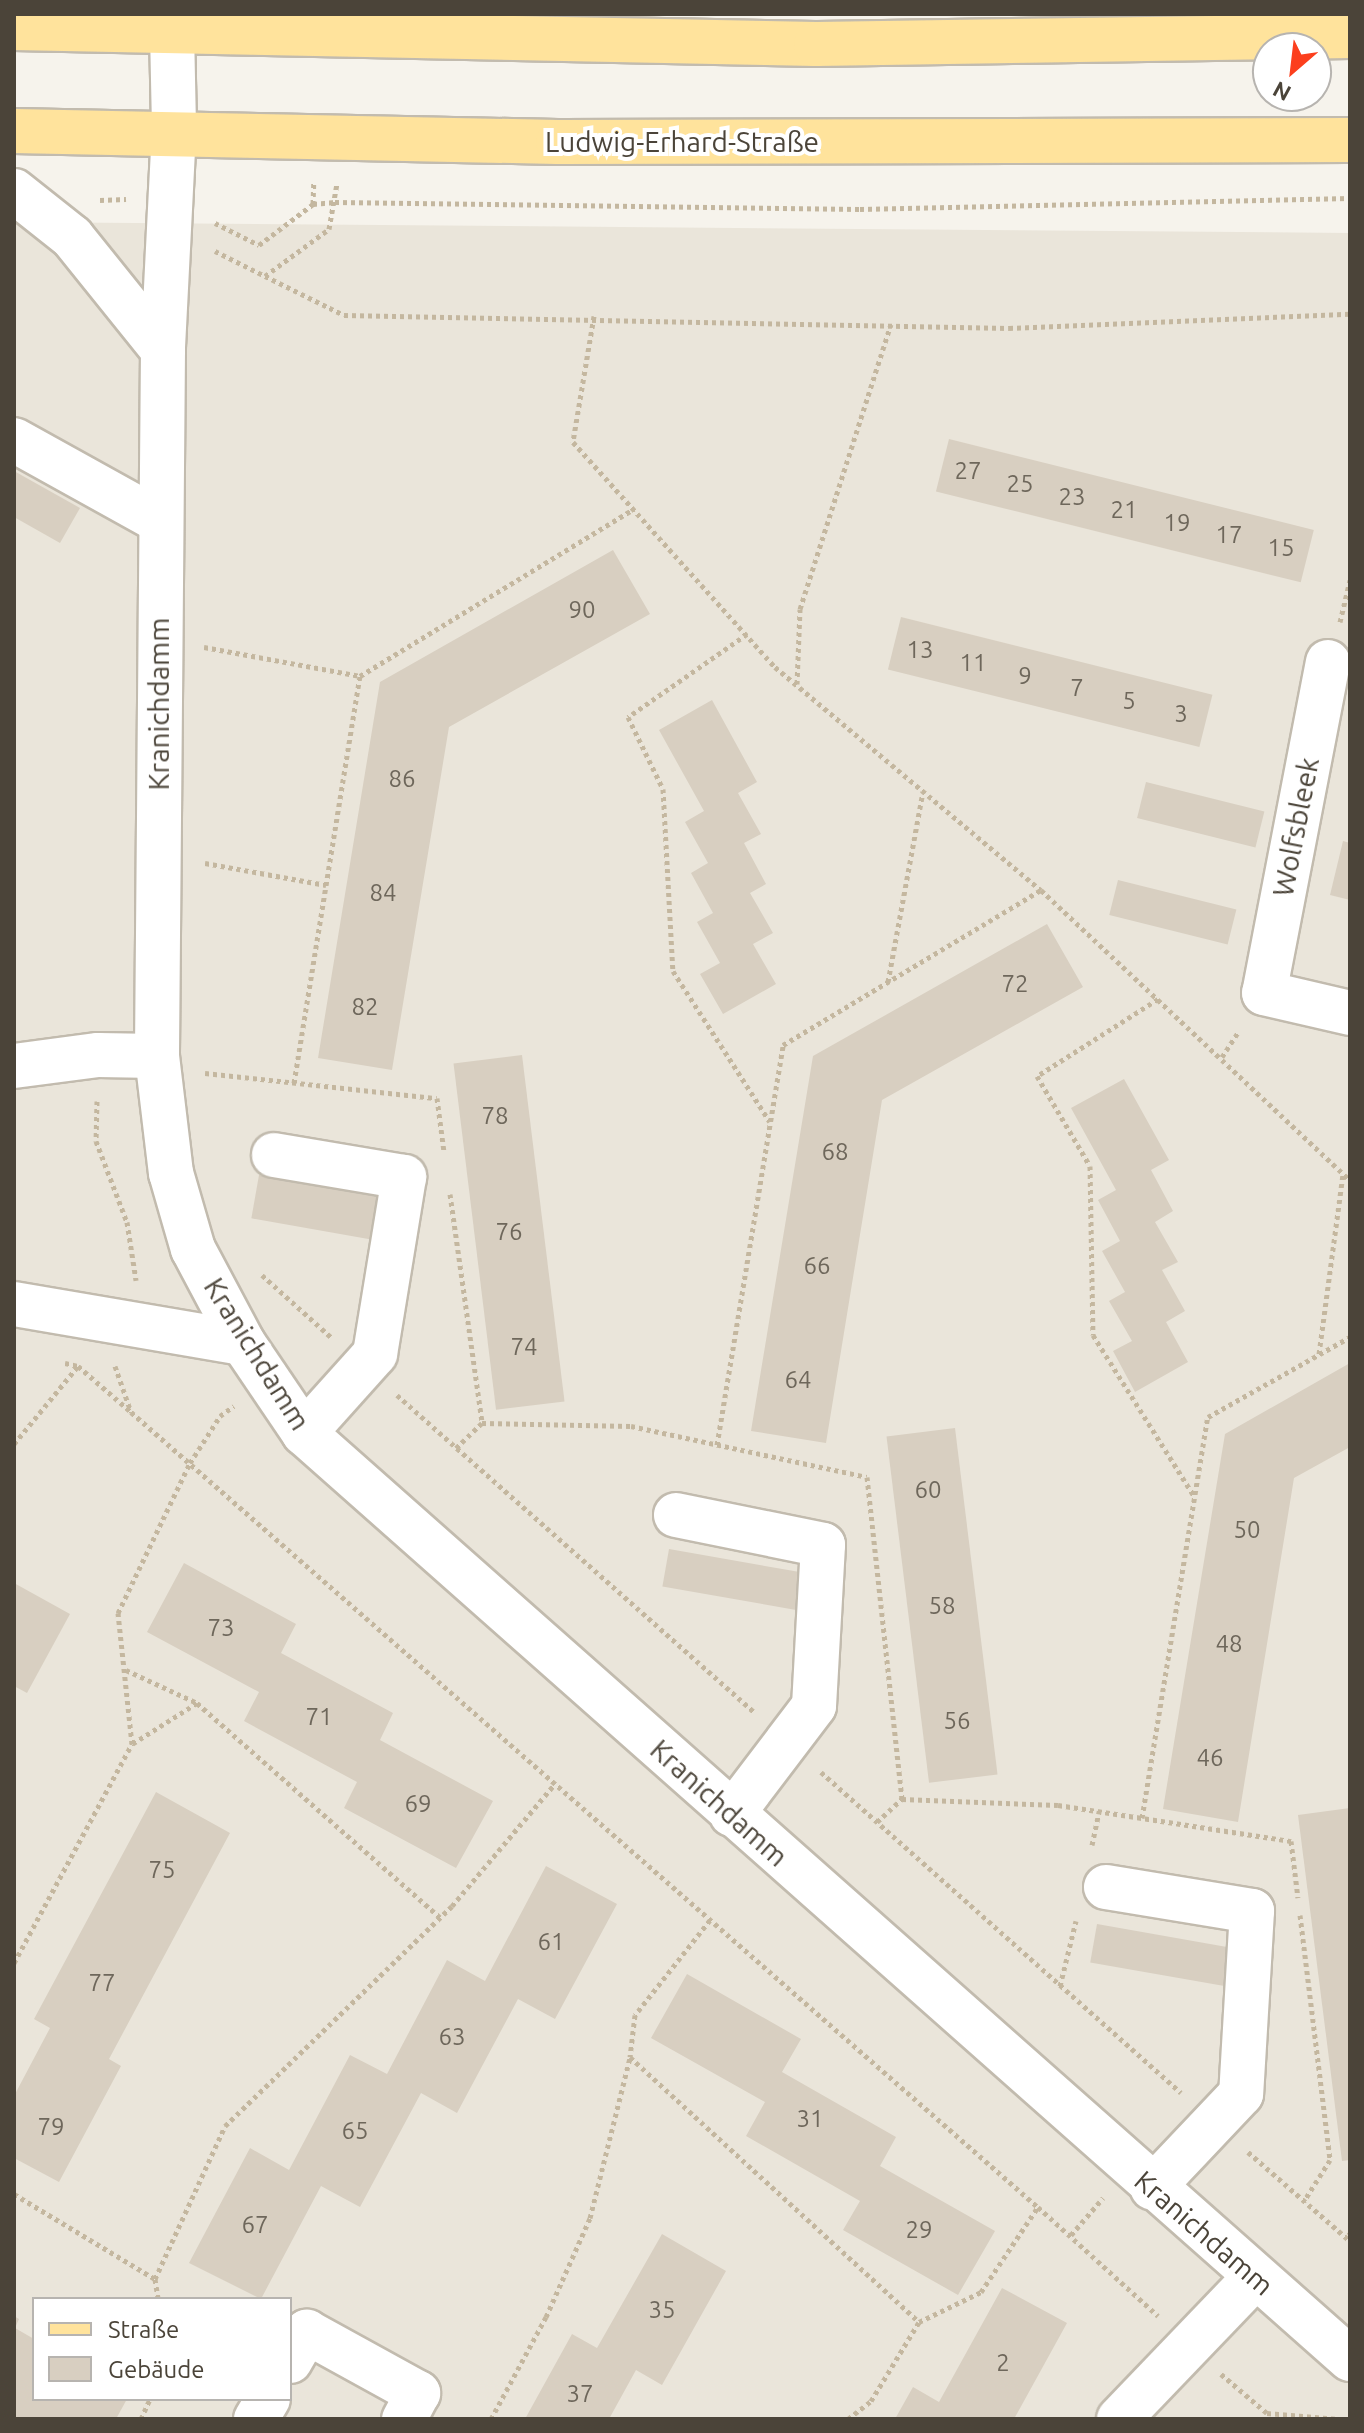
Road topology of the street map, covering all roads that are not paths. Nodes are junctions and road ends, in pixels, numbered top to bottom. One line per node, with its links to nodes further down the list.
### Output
1 (163, 23): 2 (main road); 3 (main road); 4 (street, Kranichdamm)
2 (14, 28)
3 (1350, 36)
4 (174, 130): 5 (main road, Ludwig-Erhard-Straße); 6 (main road, Ludwig-Erhard-Straße); 8 (street, Kranichdamm)
5 (14, 131)
6 (1350, 140)
7 (14, 191): 8 (street)
8 (163, 350): 10 (street, Kranichdamm)
9 (14, 440): 10 (street)
10 (160, 521): 13 (street, Kranichdamm)
11 (1328, 662): 12 (street, Wolfsbleek)
12 (1350, 1013)
13 (157, 1056): 14 (street); 17 (street, Kranichdamm)
14 (14, 1066)
15 (274, 1155): 18 (street)
16 (14, 1304): 17 (street)
17 (243, 1343): 18 (street, Kranichdamm)
18 (304, 1433): 20 (street, Kranichdamm)
19 (676, 1515): 20 (street)
20 (732, 1814): 22 (street, Kranichdamm)
21 (1106, 1887): 22 (street)
22 (1152, 2188): 23 (street, Kranichdamm)
23 (1254, 2278): 25 (street, Kranichdamm); 29 (street)
24 (292, 2358): 28 (street)
25 (1350, 2359)
26 (267, 2401): 27 (street)
27 (256, 2419)
28 (404, 2419)
29 (1119, 2419)

